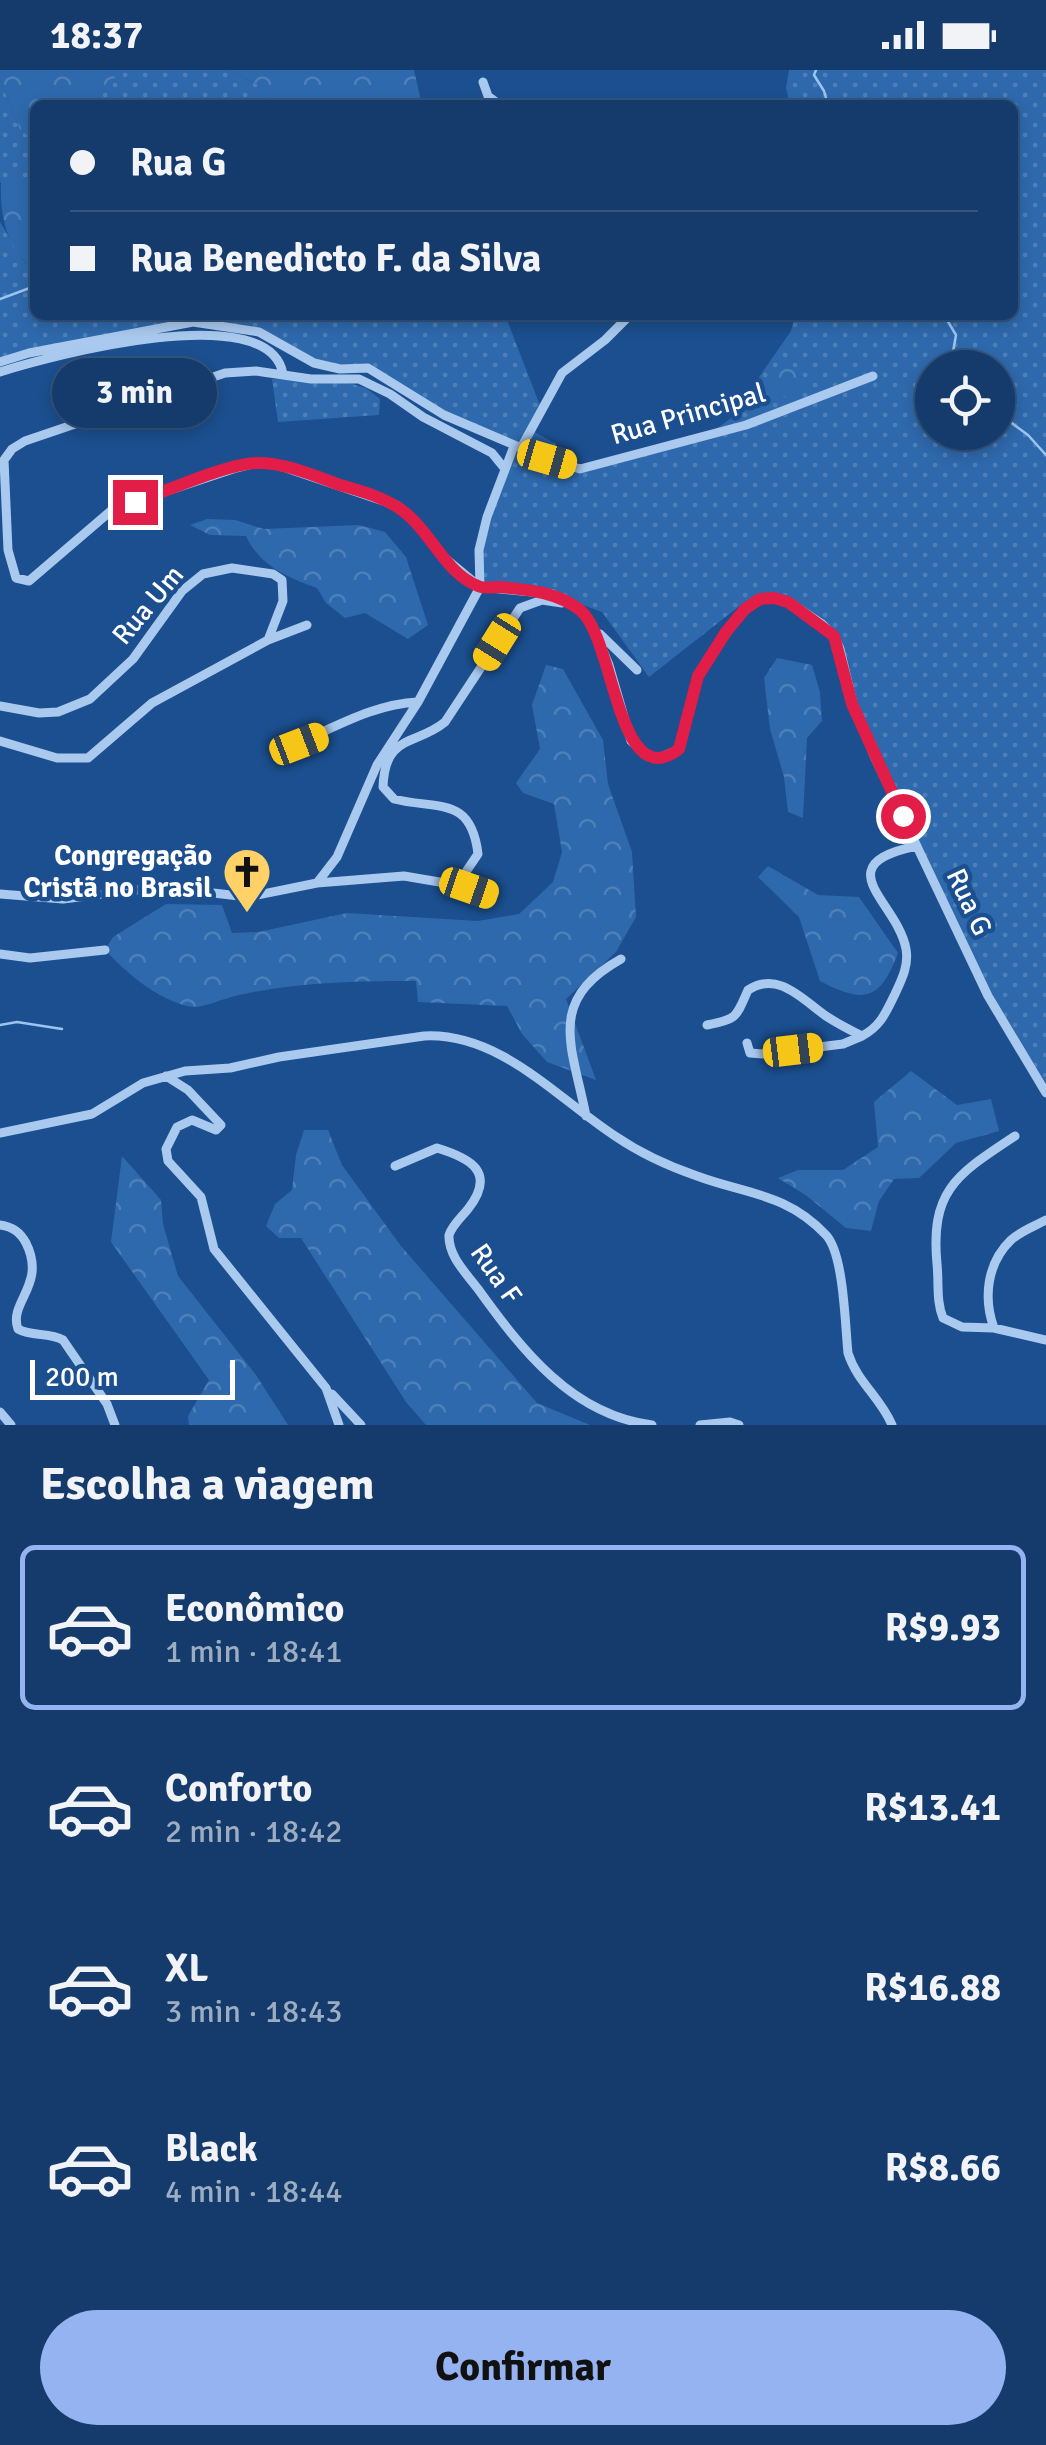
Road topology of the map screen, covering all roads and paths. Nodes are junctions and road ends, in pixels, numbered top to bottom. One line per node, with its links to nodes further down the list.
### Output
1 (482, 82): 2 (street)
2 (493, 100)
3 (625, 320): 8 (street)
4 (0, 362): 8 (street, Rua Principal)
5 (0, 372): 6 (street)
6 (284, 374): 9 (street); 10 (street)
7 (873, 376): 8 (street, Rua Principal)
8 (518, 447): 9 (street)
9 (505, 470): 10 (street)
10 (480, 587): 11 (street); 16 (street)
11 (583, 612): 13 (street, Rua G); 22 (street)
12 (307, 625): 14 (street)
13 (594, 629): 15 (street); 20 (street, Rua G)
14 (268, 640): 17 (street, Rua Um); 18 (street)
15 (637, 670)
16 (418, 702): 19 (street); 21 (street)
17 (0, 706)
18 (0, 742)
19 (276, 752)
20 (918, 846): 29 (street); 32 (street, Rua G)
21 (317, 883): 22 (street); 23 (street)
22 (458, 885): 24 (street)
23 (0, 894)
24 (488, 895)
25 (105, 950): 26 (street)
26 (0, 954)
27 (621, 959): 33 (street)
28 (706, 1025): 29 (street)
29 (862, 1036): 30 (street)
30 (747, 1043)
31 (166, 1076): 33 (street); 34 (street); 41 (street)
32 (1046, 1092)
33 (586, 1116): 50 (street)
34 (0, 1133)
35 (1015, 1136): 39 (street)
36 (395, 1166): 47 (street, Rua F)
37 (1046, 1220): 39 (street)
38 (0, 1226): 44 (street)
39 (994, 1328): 40 (street)
40 (1046, 1340)
41 (326, 1388): 45 (street); 46 (street)
42 (0, 1412): 43 (street)
43 (11, 1425)
44 (115, 1425)
45 (339, 1425)
46 (361, 1425)
47 (652, 1425)
48 (700, 1425): 49 (street)
49 (739, 1425)
50 (892, 1425)

